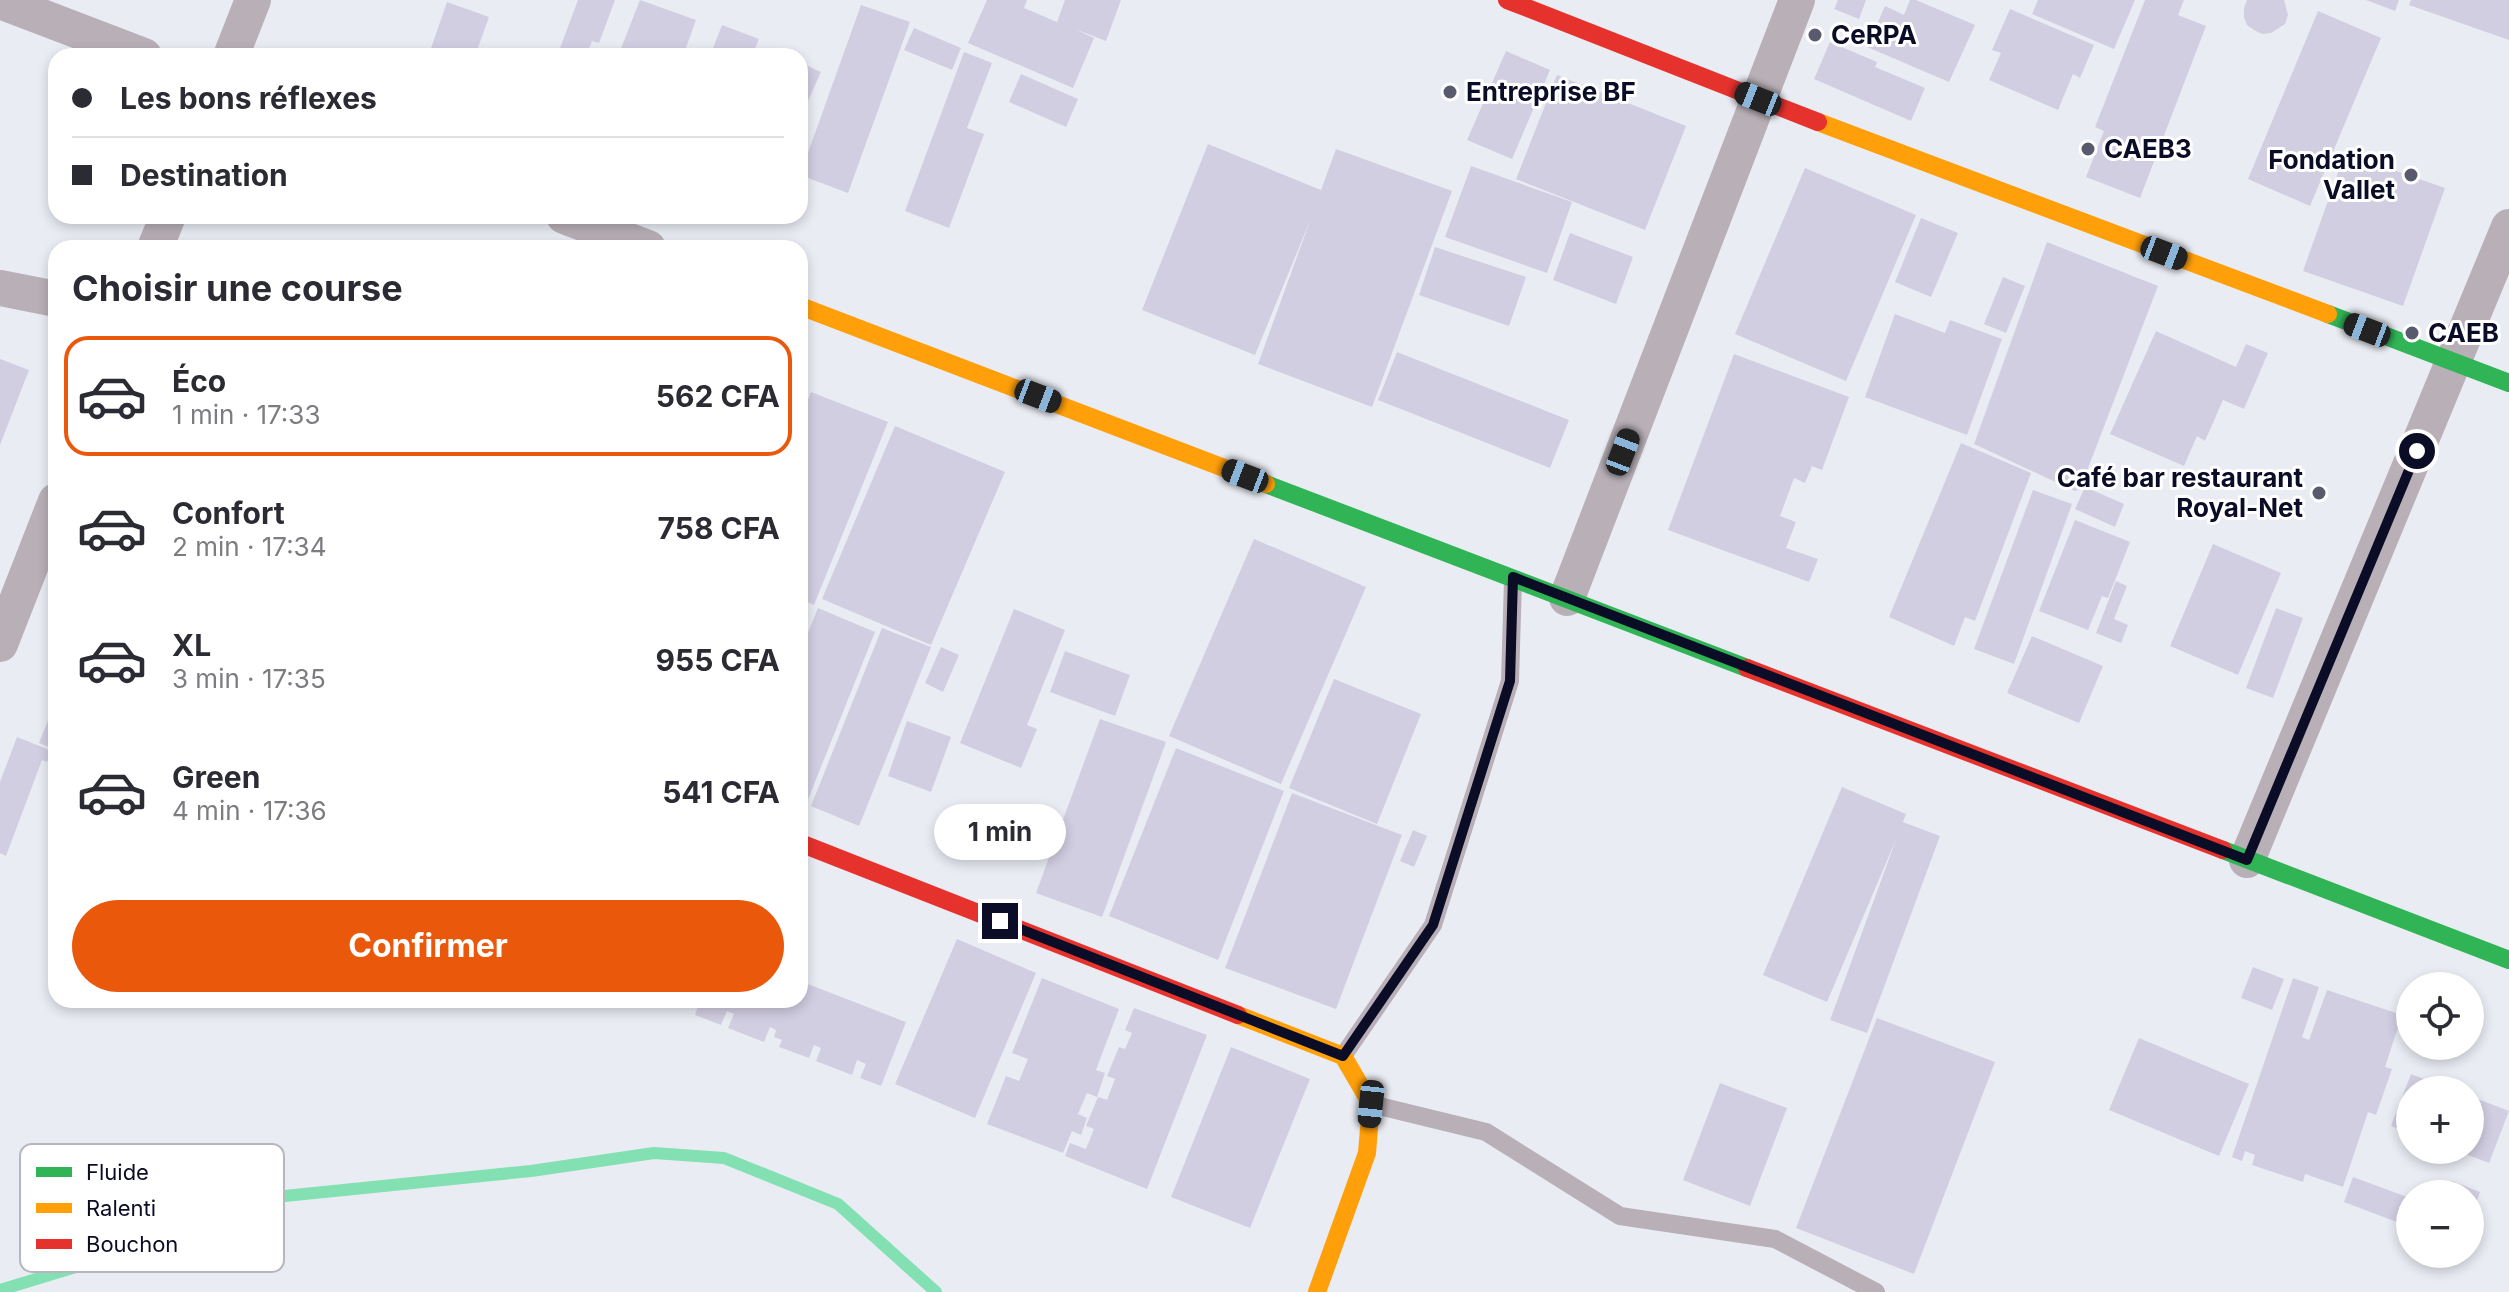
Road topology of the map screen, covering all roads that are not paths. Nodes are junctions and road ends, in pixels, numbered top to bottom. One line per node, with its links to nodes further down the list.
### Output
1 (253, 0): 6 (street)
2 (1507, 0): 7 (street)
3 (1797, 0): 7 (street)
4 (0, 1): 5 (street)
5 (123, 48)
6 (234, 48)
7 (1758, 99): 14 (street); 18 (street)
8 (585, 224): 10 (street)
9 (2509, 227): 14 (street)
10 (627, 240)
11 (0, 288): 12 (street)
12 (48, 297)
13 (808, 309): 17 (street)
14 (2454, 363): 15 (street); 21 (street)
15 (2509, 383)
16 (48, 548): 19 (street)
17 (1513, 577): 18 (street); 23 (lane)
18 (1567, 598): 21 (street)
19 (0, 644)
20 (808, 846): 23 (street)
21 (2247, 860): 22 (street)
22 (2509, 960)
23 (1343, 1056): 24 (street)
24 (1371, 1104): 25 (street); 26 (lane)
25 (1317, 1292)
26 (1876, 1292)

